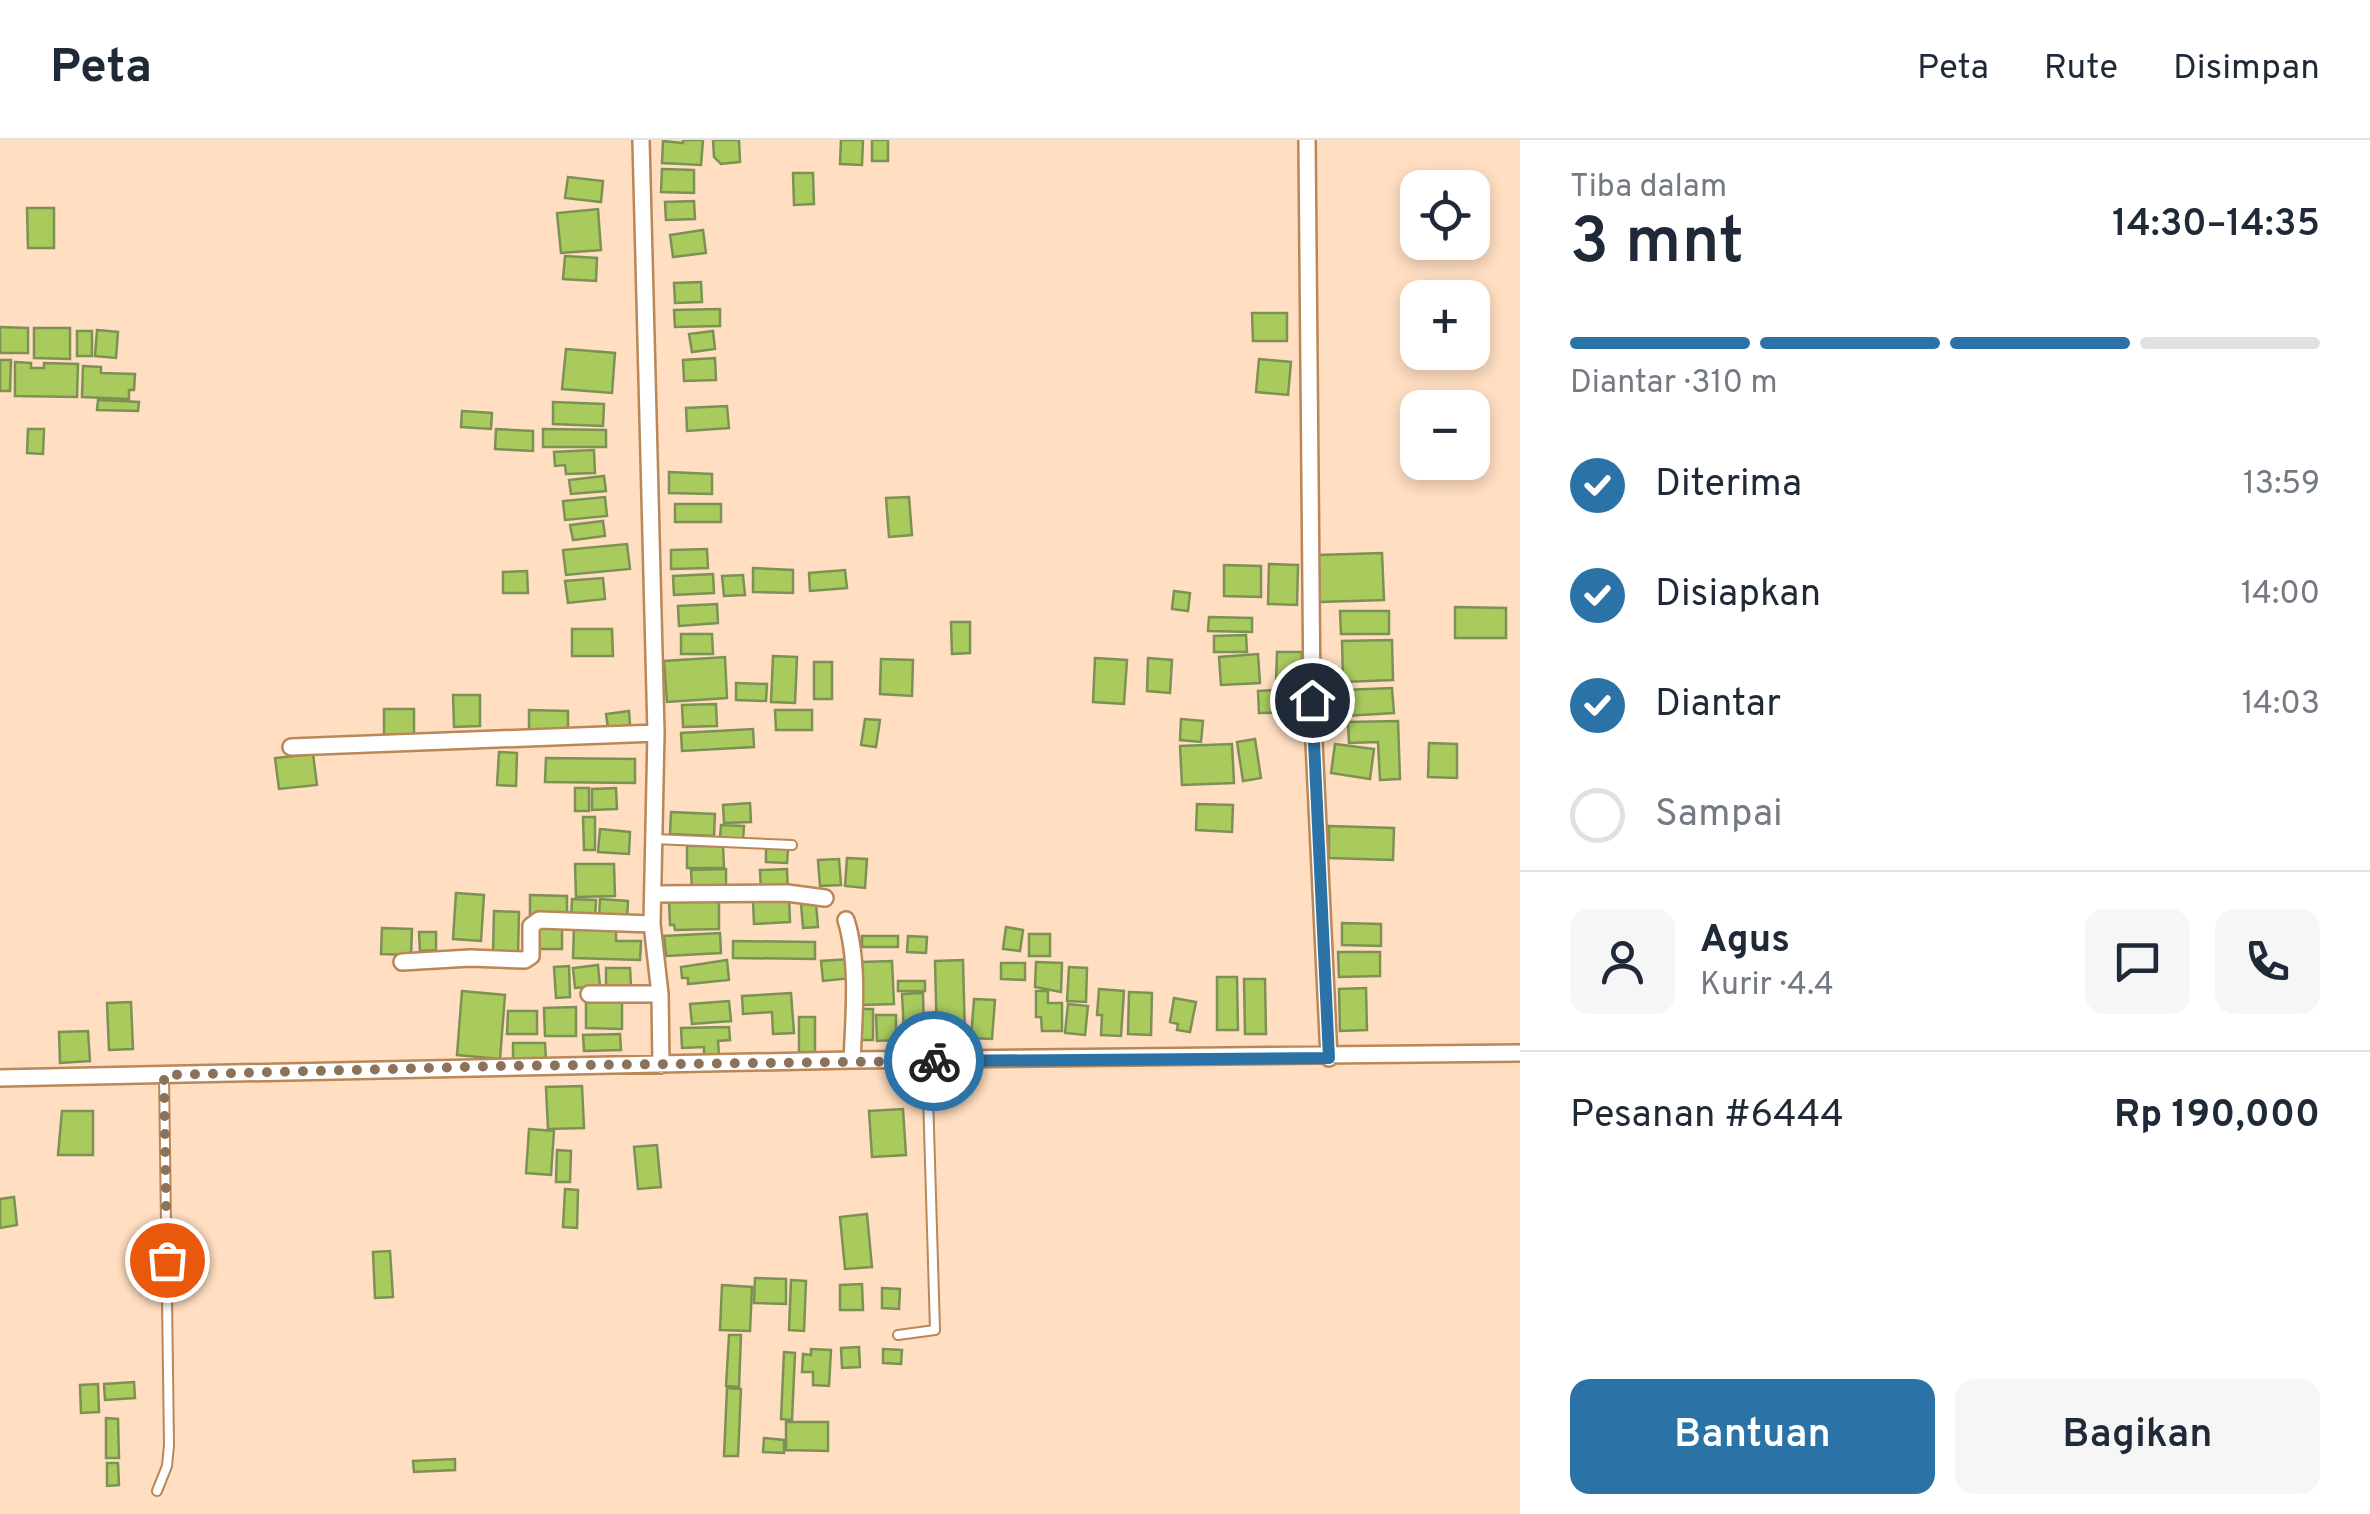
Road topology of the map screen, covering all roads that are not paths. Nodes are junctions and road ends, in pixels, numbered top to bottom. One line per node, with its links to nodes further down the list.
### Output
1 (641, 140): 3 (street)
2 (1307, 140): 15 (street)
3 (656, 733): 4 (street); 5 (street)
4 (292, 746)
5 (654, 839): 6 (lane); 7 (street)
6 (792, 844)
7 (653, 894): 8 (street); 10 (street)
8 (825, 898)
9 (846, 920): 16 (street)
10 (652, 924): 11 (street); 13 (street)
11 (402, 962)
12 (589, 994): 13 (street)
13 (660, 994): 18 (street)
14 (1520, 1054): 15 (street)
15 (1329, 1058): 17 (street)
16 (852, 1060): 17 (street); 18 (street)
17 (927, 1061): 21 (lane)
18 (661, 1065): 19 (street)
19 (164, 1075): 20 (street); 22 (lane)
20 (0, 1078)
21 (898, 1334)
22 (157, 1491)

